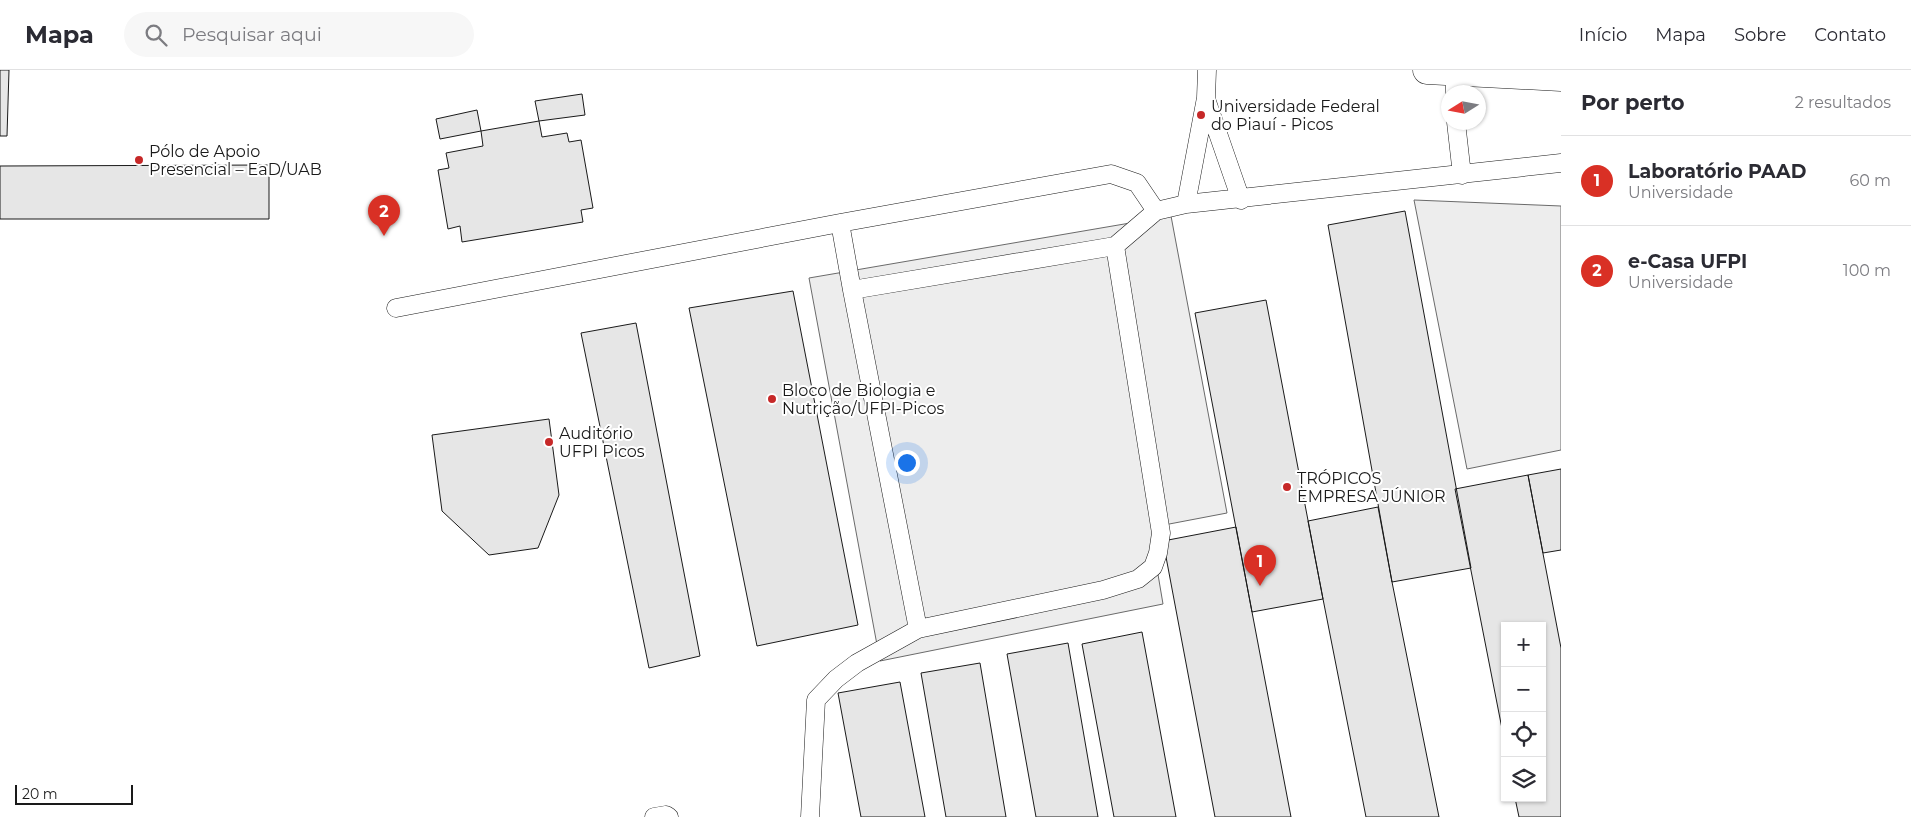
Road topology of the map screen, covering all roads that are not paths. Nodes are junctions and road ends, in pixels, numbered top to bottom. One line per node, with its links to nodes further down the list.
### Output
1 (1207, 70): 5 (lane)
2 (1427, 70): 4 (street)
3 (1561, 77): 4 (street)
4 (1455, 82)
5 (1206, 98): 9 (lane); 10 (lane)
6 (1457, 130): 8 (lane)
7 (1561, 163): 8 (lane)
8 (1462, 174): 9 (lane)
9 (1241, 200): 10 (lane)
10 (1186, 204): 11 (lane)
11 (1156, 211): 12 (lane); 13 (lane)
12 (840, 223): 14 (lane); 15 (lane)
13 (1115, 246): 14 (lane); 16 (lane)
14 (852, 290): 16 (lane)
15 (396, 308)
16 (918, 630): 19 (lane)
17 (654, 817): 18 (lane)
18 (669, 817)
19 (810, 817)

